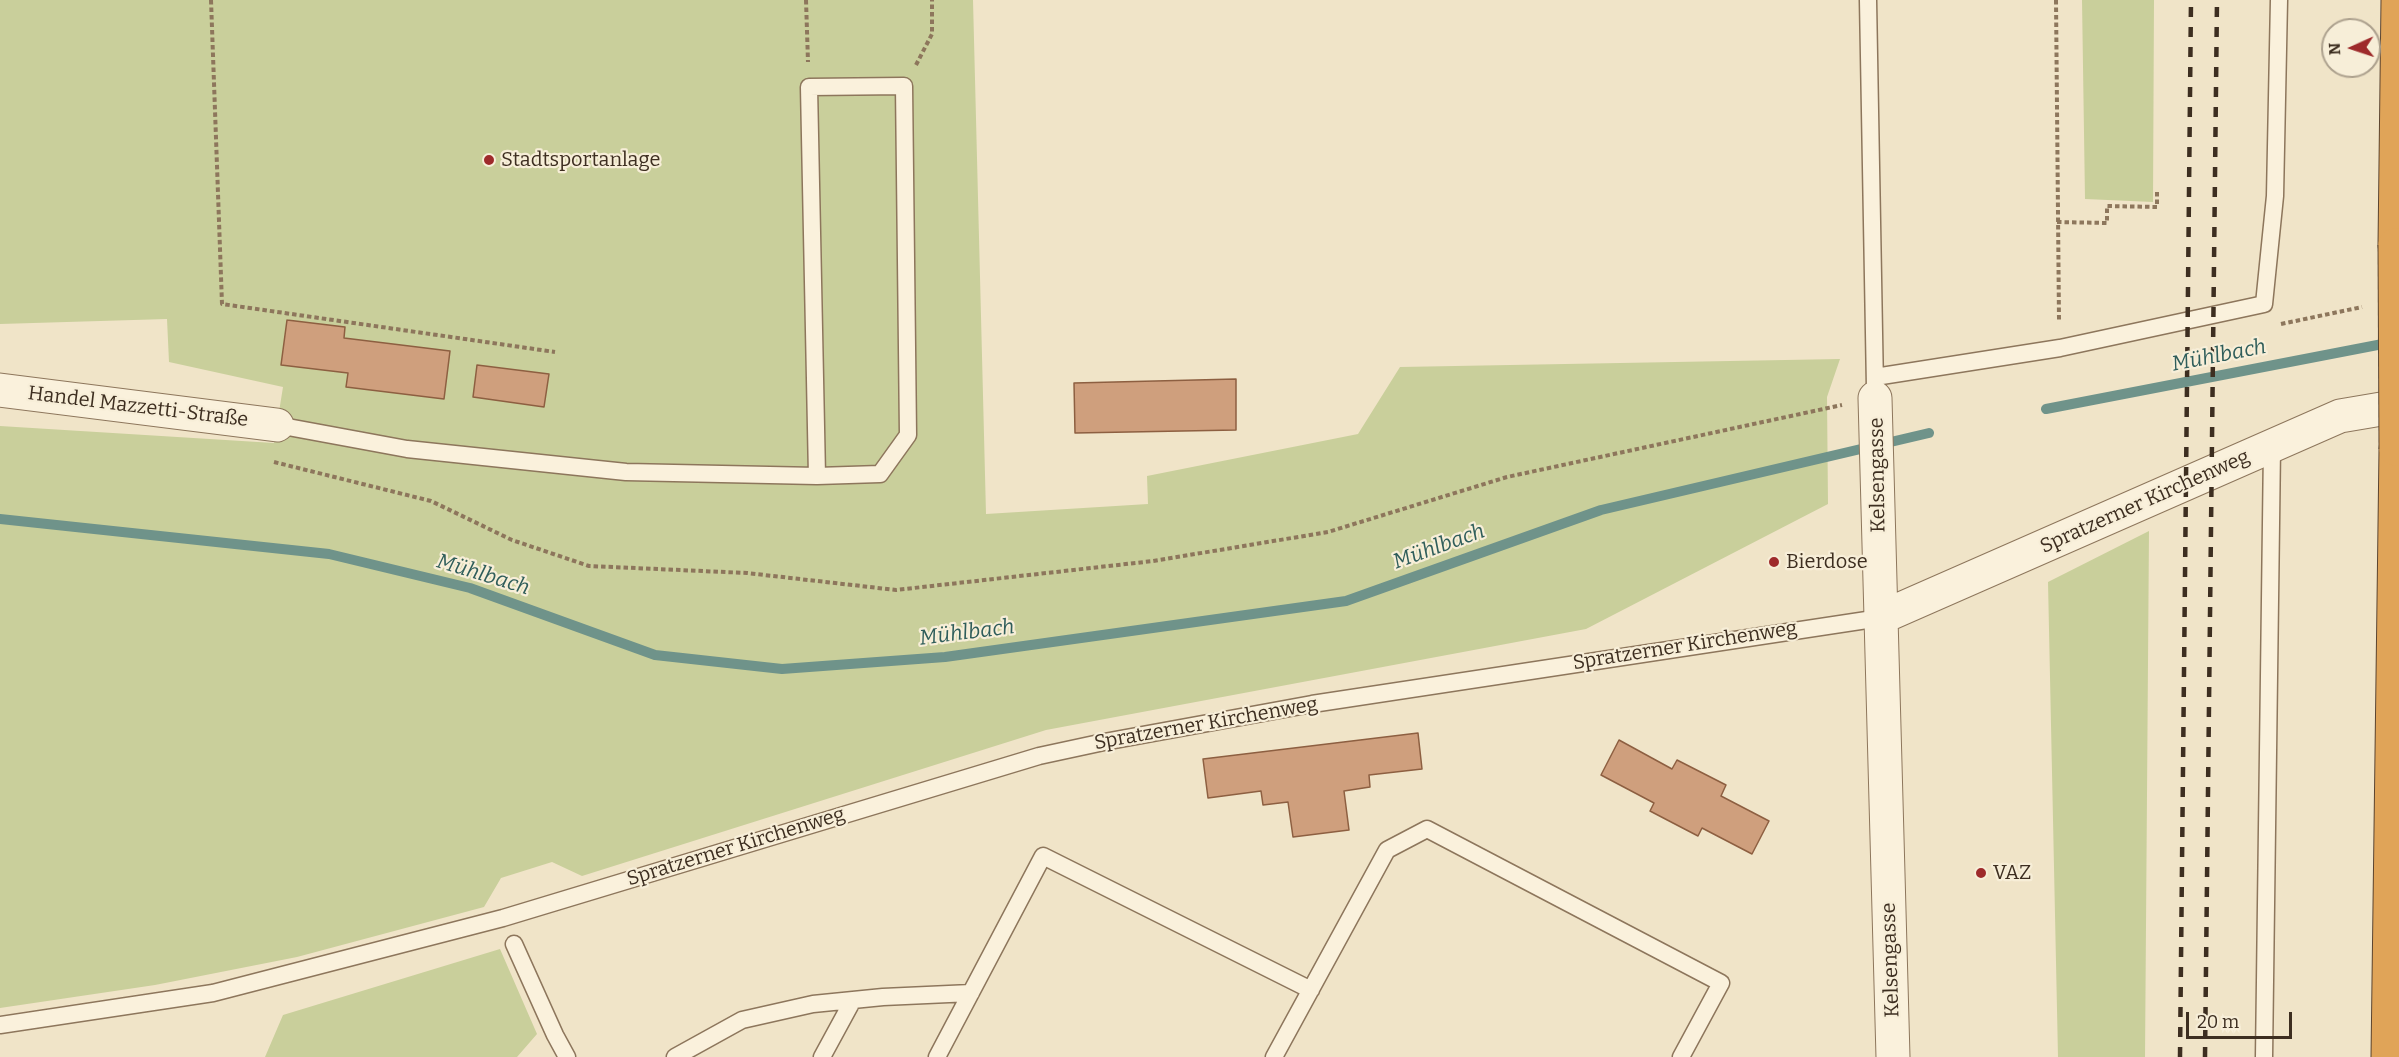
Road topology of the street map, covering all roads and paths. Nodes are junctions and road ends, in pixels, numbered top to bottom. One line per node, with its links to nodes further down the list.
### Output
1 (212, 0): 13 (path)
2 (806, 0): 9 (path)
3 (932, 0): 8 (path)
4 (1868, 0): 15 (lane, Kelsengasse)
5 (2056, 0): 11 (path)
6 (2279, 0): 12 (lane)
7 (2398, 0): 35 (highway, bridge)
8 (904, 86): 9 (lane); 20 (lane)
9 (809, 87): 20 (lane)
10 (2157, 192): 11 (path)
11 (2057, 222): 12 (path)
12 (2060, 348): 15 (lane)
13 (555, 352)
14 (0, 390): 17 (street, Handel Mazzetti-Straße)
15 (1876, 397): 19 (path); 21 (street, Kelsengasse)
16 (2399, 406): 18 (street, Spratzerner Kirchenweg)
17 (277, 425): 20 (lane)
18 (2272, 447): 21 (street, Spratzerner Kirchenweg); 34 (lane)
19 (272, 461)
20 (817, 476)
21 (1880, 618): 26 (lane, Spratzerner Kirchenweg); 33 (street, Kelsengasse)
22 (514, 944): 27 (lane)
23 (1311, 990): 24 (lane); 31 (lane); 32 (lane)
24 (971, 993): 25 (lane); 30 (lane)
25 (852, 1000): 28 (lane); 29 (lane)
26 (0, 1025)
27 (567, 1057)
28 (675, 1057)
29 (822, 1057)
30 (937, 1057)
31 (1274, 1057)
32 (1682, 1057)
33 (1893, 1057)
34 (2264, 1057)
35 (2388, 1057)

